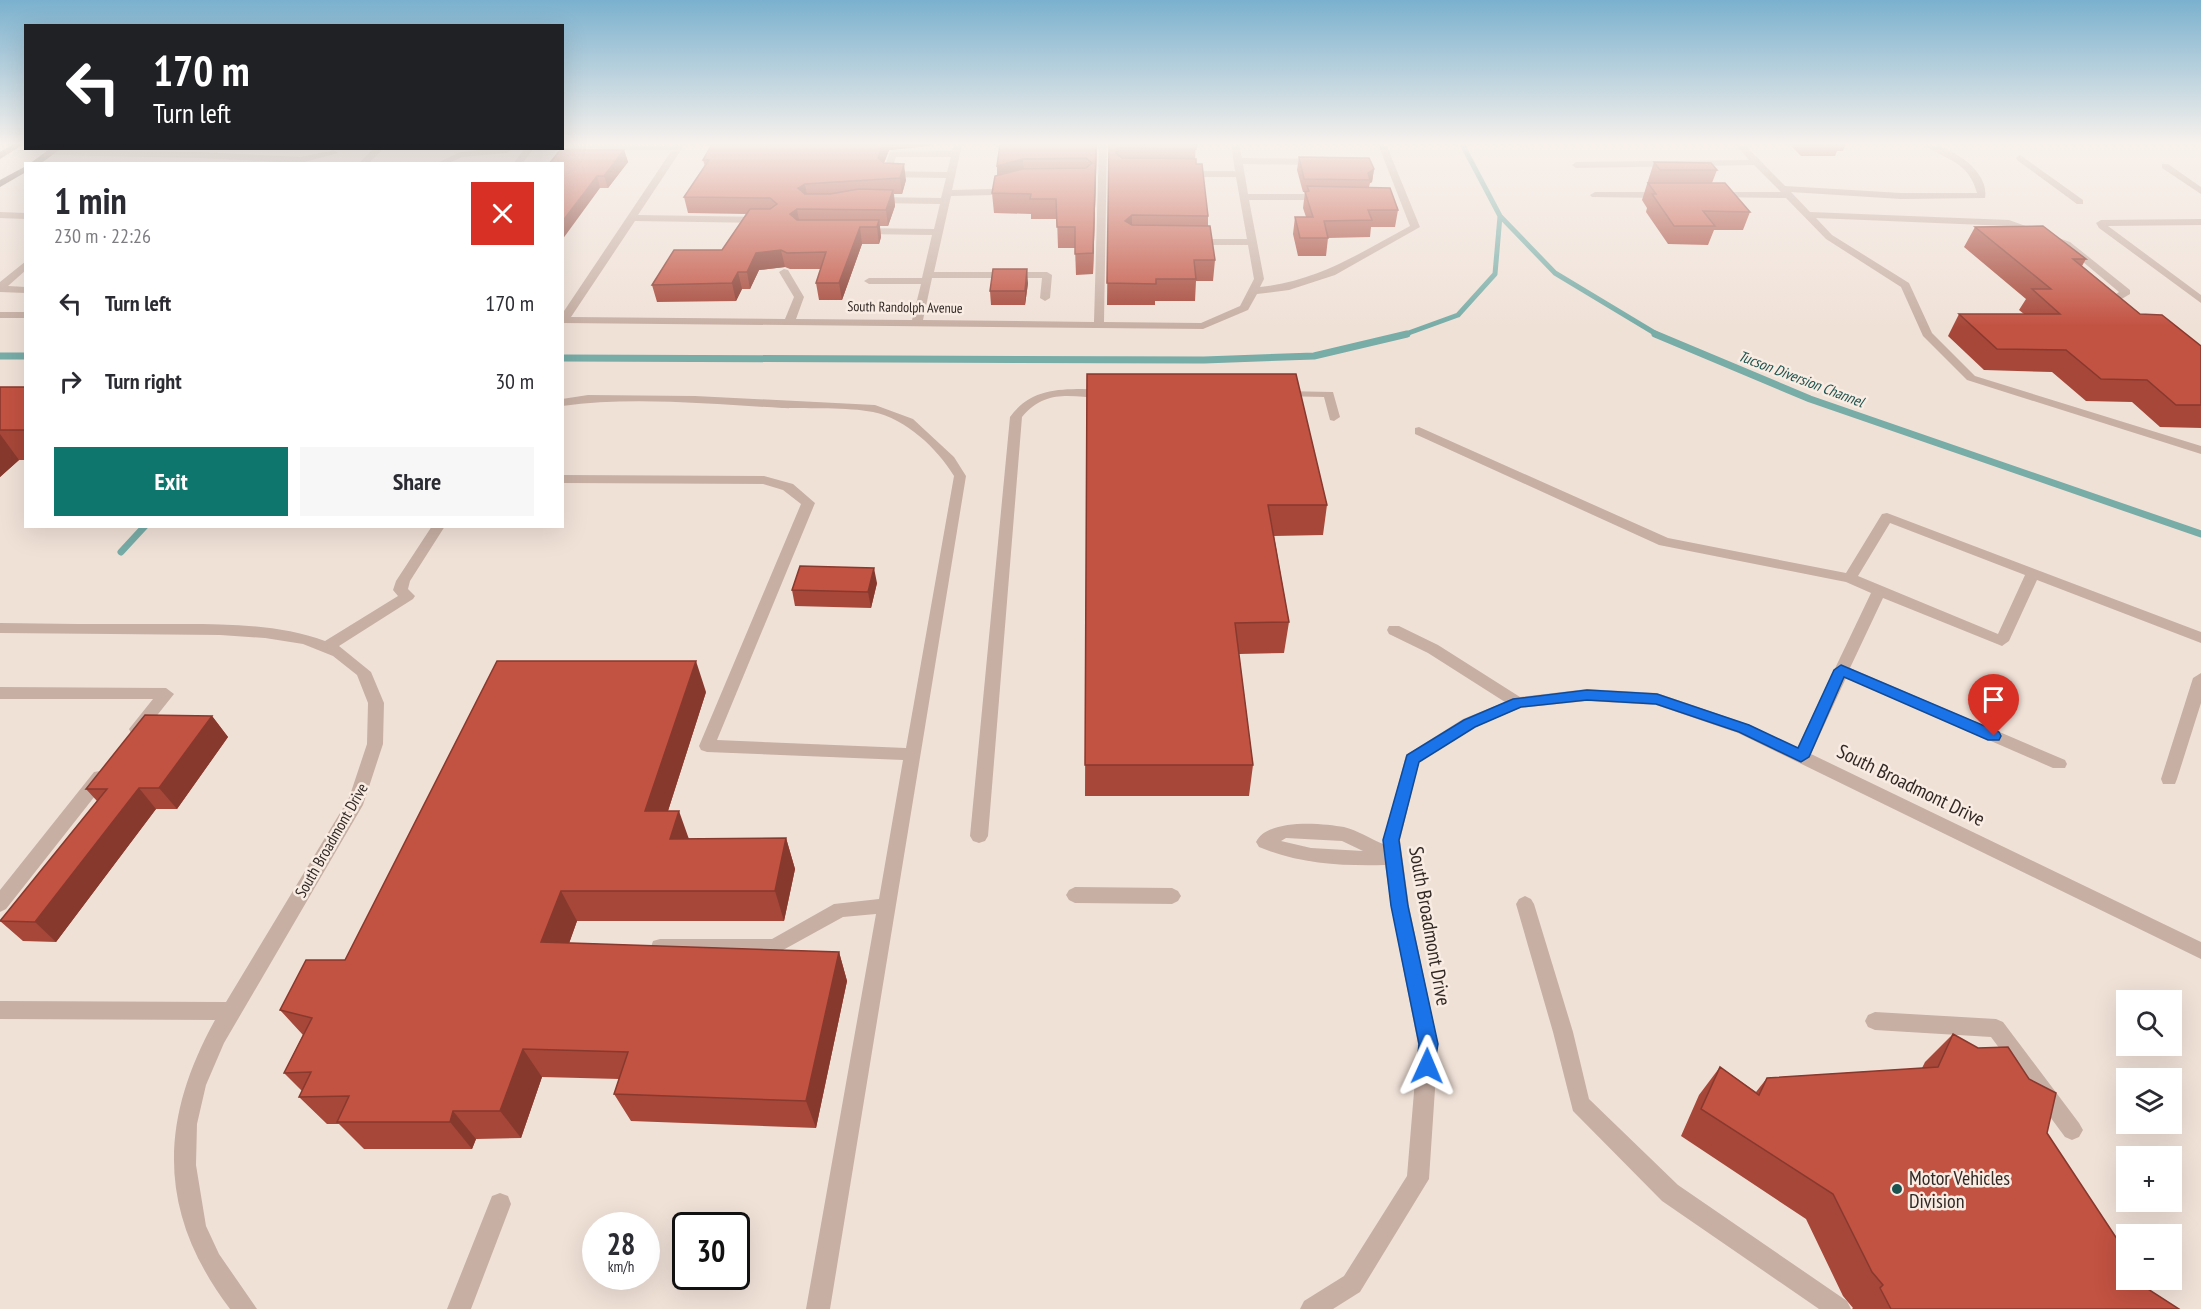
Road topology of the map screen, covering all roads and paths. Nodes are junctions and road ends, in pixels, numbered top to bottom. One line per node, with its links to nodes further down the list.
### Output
1 (640, 205): 10 (street)
2 (944, 205): 14 (street)
3 (1102, 205): 33 (street)
4 (1245, 205): 16 (street)
5 (1406, 205): 23 (street)
6 (1799, 205): 9 (street)
7 (23, 214): 8 (street)
8 (0, 215)
9 (1808, 215): 28 (street); 39 (street)
10 (631, 218): 11 (street); 29 (street)
11 (773, 220)
12 (2201, 222): 25 (street)
13 (846, 231): 14 (street)
14 (938, 232): 19 (street)
15 (1177, 242): 16 (street)
16 (1252, 242): 23 (street)
17 (24, 266): 21 (street)
18 (784, 272): 31 (street)
19 (927, 278): 20 (street); 24 (street); 32 (street)
20 (869, 281)
21 (0, 288): 22 (street)
22 (24, 290)
23 (1253, 291): 33 (street, South Randolph Avenue)
24 (1045, 298)
25 (2201, 300)
26 (0, 315): 27 (street)
27 (24, 315)
28 (2131, 315)
29 (564, 318)
30 (564, 320): 31 (street, South Randolph Avenue)
31 (790, 321): 32 (street, South Randolph Avenue)
32 (917, 322): 33 (street, South Randolph Avenue)
33 (1099, 325)
34 (1127, 393): 59 (street)
35 (1269, 394): 37 (street)
36 (564, 403): 54 (street)
37 (1334, 417)
38 (1419, 431): 43 (street)
39 (2201, 450)
40 (564, 479): 54 (street)
41 (438, 528): 48 (street)
42 (2033, 573): 43 (street); 44 (street); 47 (street)
43 (1850, 578): 44 (street)
44 (1879, 591): 49 (street)
45 (0, 628): 48 (street, South Broadmont Drive)
46 (1394, 630): 52 (street)
47 (2201, 638)
48 (328, 646): 69 (street, South Broadmont Drive)
49 (1841, 670): 55 (street); 56 (street)
50 (2201, 678): 58 (street)
51 (0, 693): 53 (street)
52 (1518, 702): 55 (street, South Broadmont Drive); 60 (street, South Broadmont Drive)
53 (130, 739)
54 (914, 754): 65 (street)
55 (1801, 757): 67 (street, South Broadmont Drive)
56 (2059, 764)
57 (108, 767): 63 (street)
58 (2169, 779)
59 (979, 836)
60 (1393, 857): 60 (street); 76 (street, South Broadmont Drive)
61 (1075, 895): 62 (street)
62 (1173, 896)
63 (0, 904)
64 (1526, 904): 77 (street)
65 (887, 906): 66 (street); 75 (street)
66 (644, 946)
67 (2201, 951)
68 (0, 1010): 69 (street)
69 (232, 1011): 73 (street, South Broadmont Drive)
70 (1875, 1021): 71 (street)
71 (2072, 1130)
72 (500, 1204): 74 (street)
73 (245, 1309)
74 (459, 1309)
75 (818, 1309)
76 (1312, 1309)
77 (1839, 1309)

